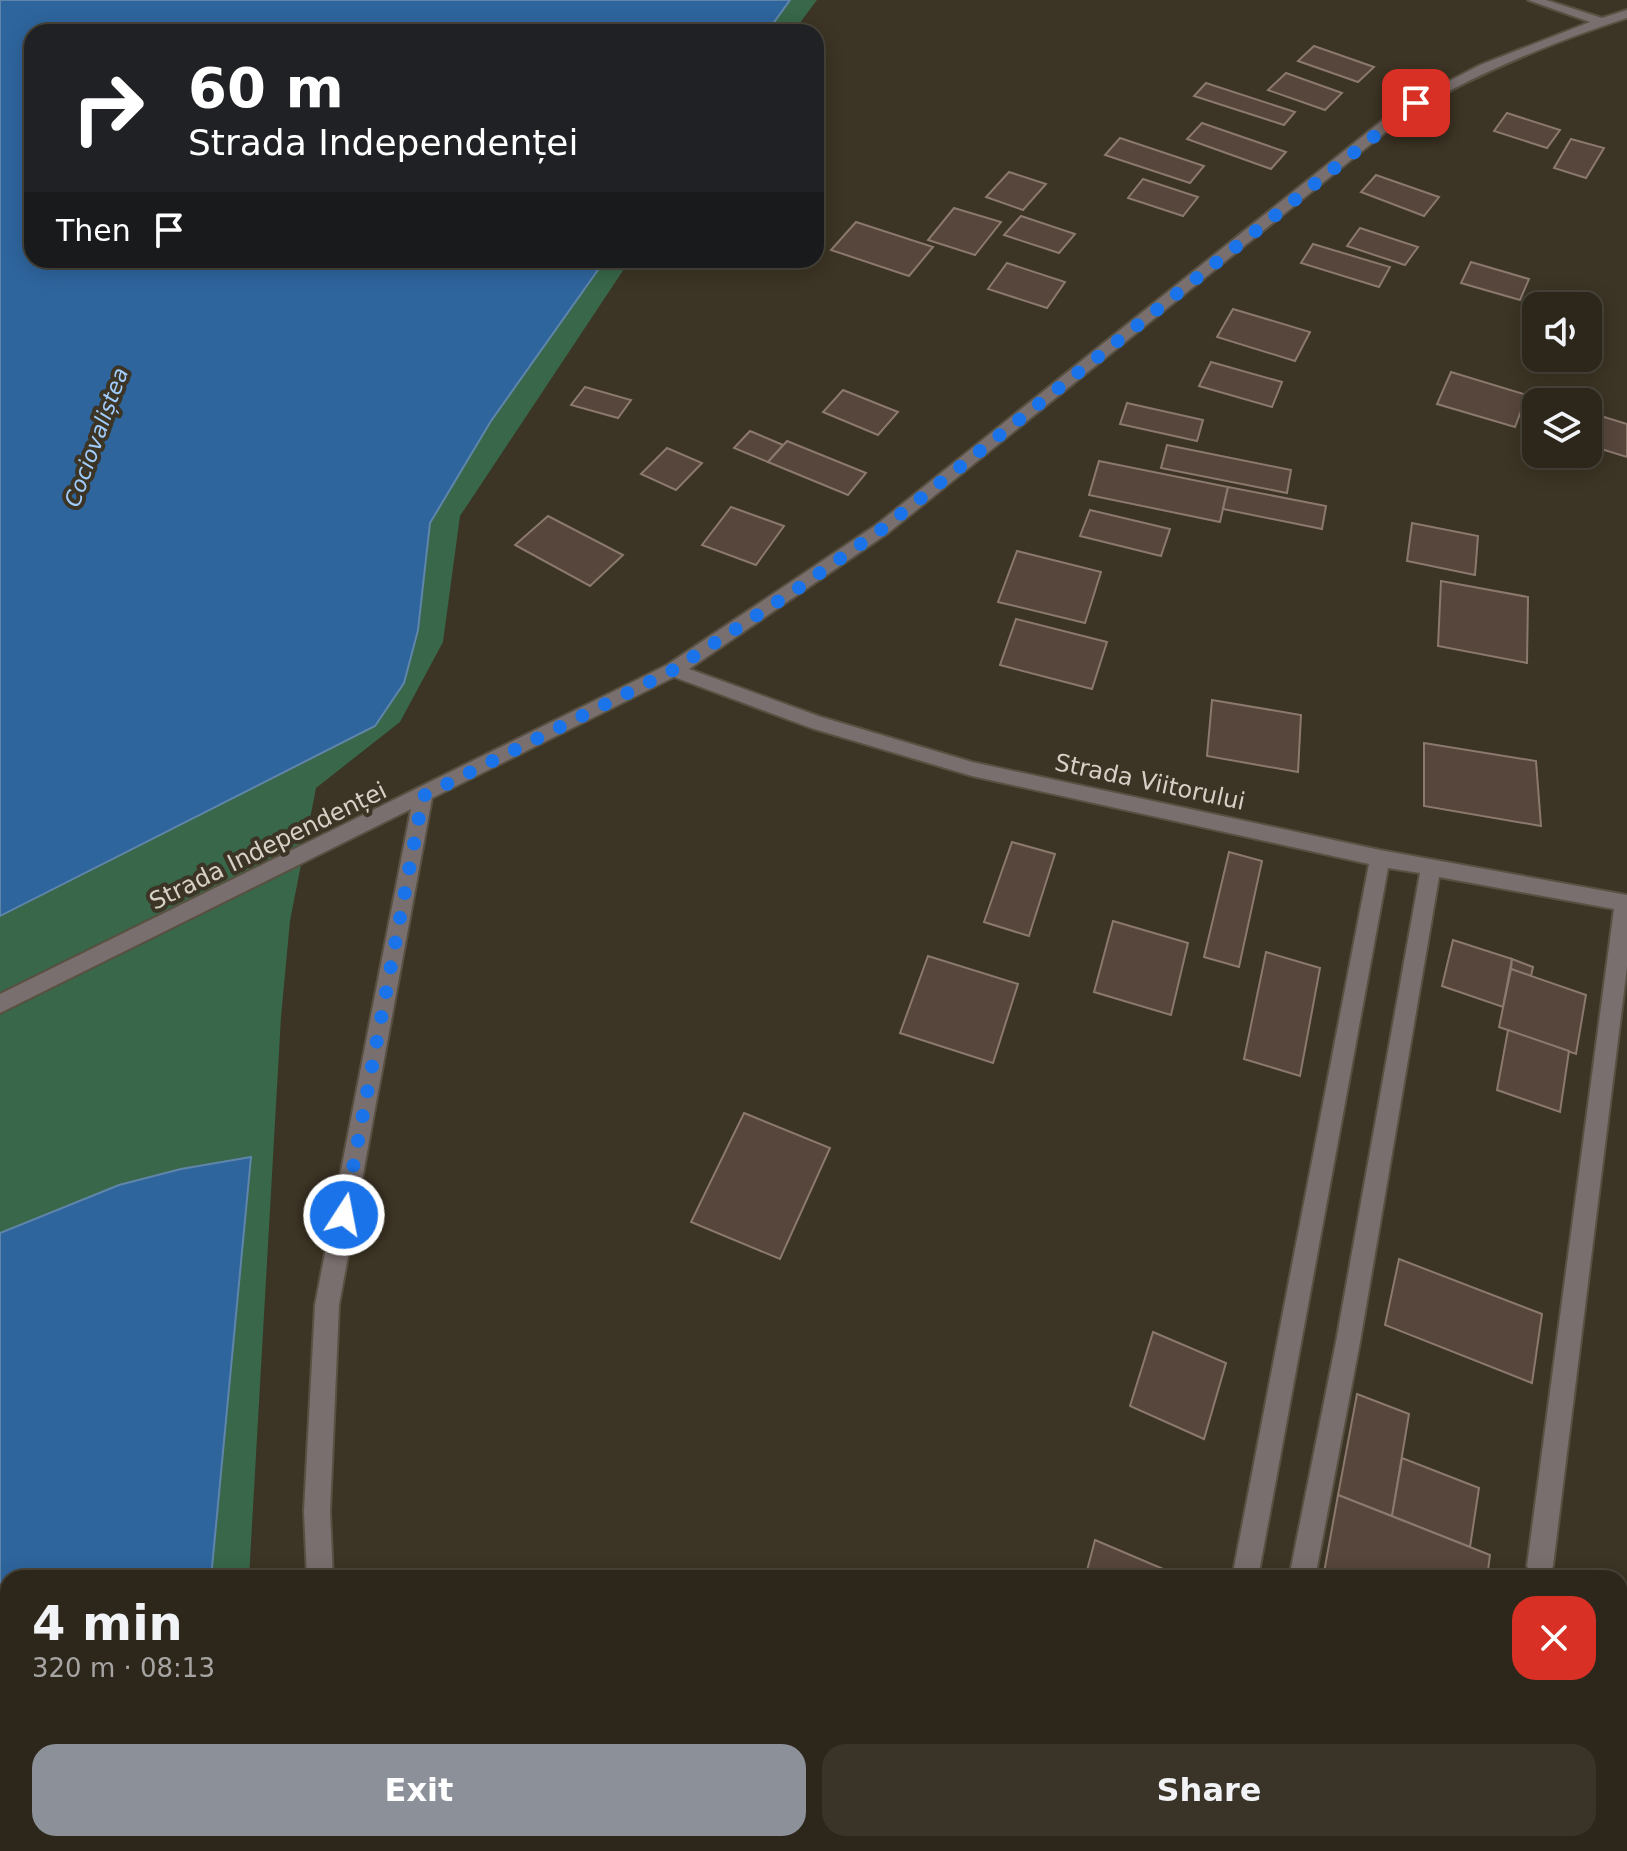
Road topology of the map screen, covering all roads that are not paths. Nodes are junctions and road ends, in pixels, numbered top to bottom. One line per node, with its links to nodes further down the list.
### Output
1 (1534, 0): 3 (street)
2 (1627, 14): 3 (street, Strada Independenței)
3 (1601, 22): 4 (street, Strada Independenței)
4 (673, 670): 5 (street, Strada Independenței); 6 (street, Strada Viitorului)
5 (423, 796): 9 (street, Strada Independenței); 11 (street)
6 (1380, 858): 7 (street, Strada Viitorului); 12 (street)
7 (1431, 867): 8 (street, Strada Viitorului); 13 (street)
8 (1626, 903): 10 (street)
9 (0, 1004)
10 (1540, 1566)
11 (320, 1570)
12 (1246, 1570)
13 (1304, 1570)

